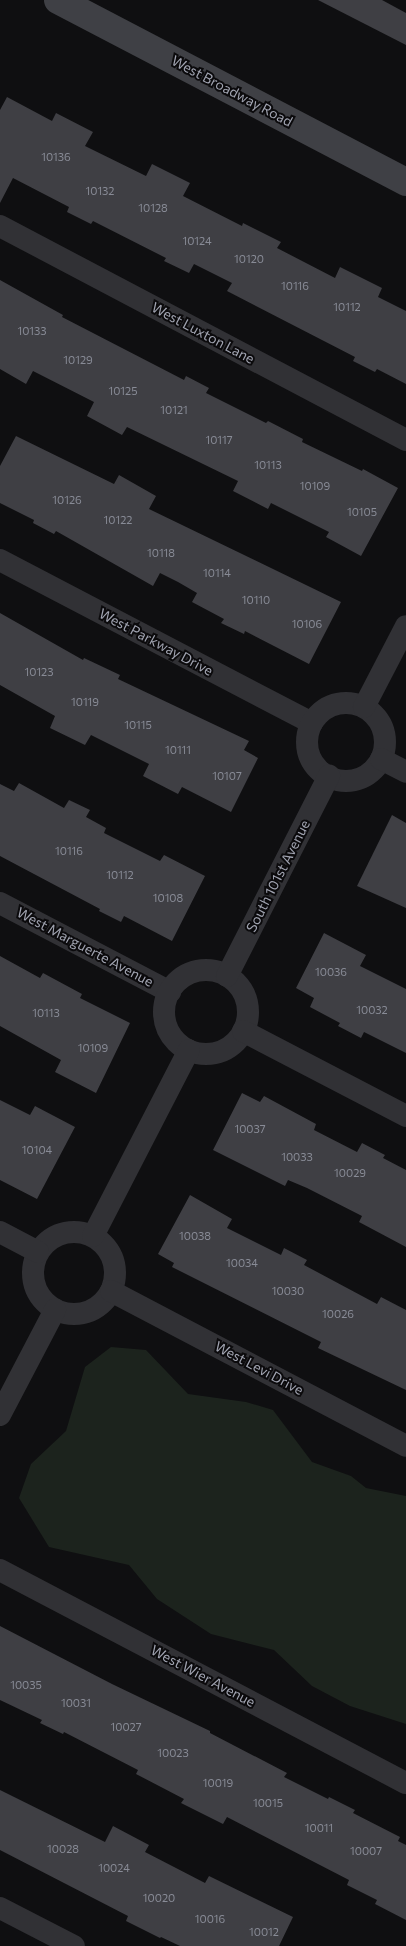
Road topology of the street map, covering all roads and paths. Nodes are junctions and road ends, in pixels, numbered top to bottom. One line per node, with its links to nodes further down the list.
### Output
1 (58, 0): 2 (main road, West Broadway Road)
2 (406, 182)
3 (0, 226): 4 (street, West Luxton Lane)
4 (406, 440)
5 (0, 560): 8 (street, West Parkway Drive)
6 (406, 626): 7 (street)
7 (364, 707): 8 (street); 9 (street)
8 (312, 723): 11 (street)
9 (381, 759): 10 (street); 11 (street)
10 (406, 772)
11 (329, 776): 13 (street, South 101st Avenue)
12 (0, 903): 14 (street, West Marguerte Avenue)
13 (227, 976): 14 (street); 15 (street)
14 (170, 992): 16 (street)
15 (243, 1032): 16 (street); 17 (street)
16 (189, 1050): 19 (street)
17 (406, 1116)
18 (0, 1232): 20 (street)
19 (93, 1236): 20 (street); 21 (street)
20 (38, 1252): 22 (street)
21 (112, 1291): 22 (street); 24 (street, West Levi Drive)
22 (54, 1310): 23 (street)
23 (0, 1415)
24 (406, 1446)
25 (0, 1570): 26 (street, West Wier Avenue)
26 (406, 1783)
27 (0, 1908): 28 (street)
28 (74, 1946)

